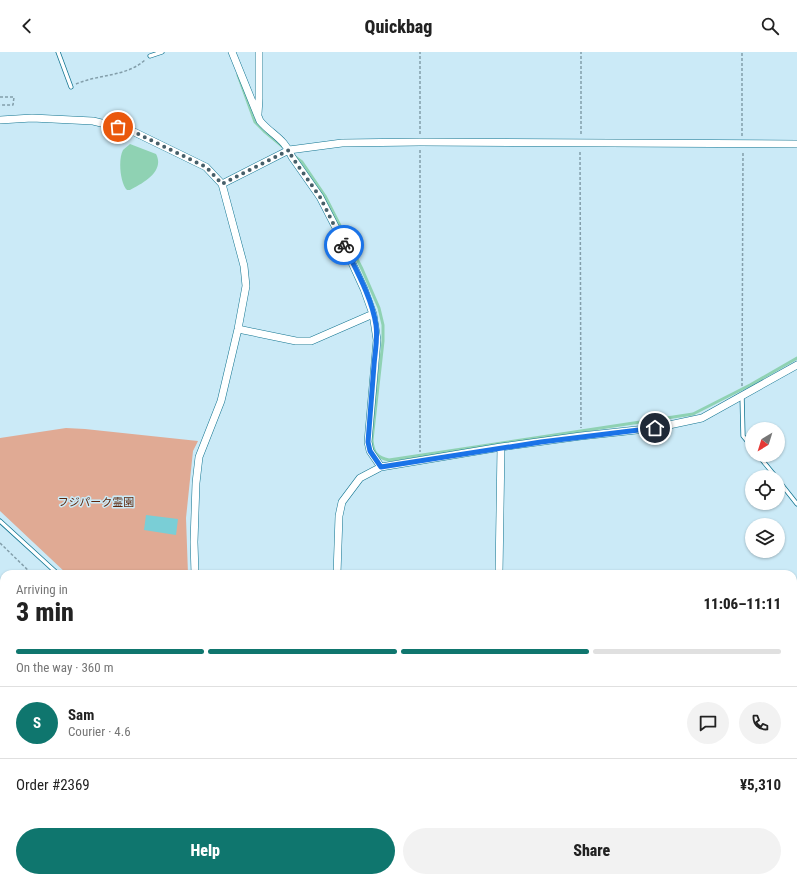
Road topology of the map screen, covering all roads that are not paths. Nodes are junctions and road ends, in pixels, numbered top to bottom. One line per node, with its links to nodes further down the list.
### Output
1 (58, 52): 6 (lane)
2 (162, 52): 5 (lane)
3 (232, 52): 7 (street)
4 (259, 52): 7 (street)
5 (150, 56)
6 (71, 87)
7 (258, 114): 10 (street)
8 (0, 120): 11 (street)
9 (797, 144): 10 (street)
10 (289, 150): 11 (street); 12 (street)
11 (222, 184): 13 (street)
12 (373, 314): 13 (street); 19 (street)
13 (238, 329): 25 (street)
14 (797, 365): 15 (street)
15 (742, 395): 16 (lane); 17 (street)
16 (745, 438)
17 (501, 447): 19 (street); 27 (street)
18 (764, 462): 20 (lane)
19 (381, 467): 26 (street)
20 (770, 470)
21 (785, 489): 22 (lane)
22 (797, 504)
23 (0, 521): 24 (lane)
24 (54, 570)
25 (195, 570)
26 (337, 570)
27 (499, 570)

